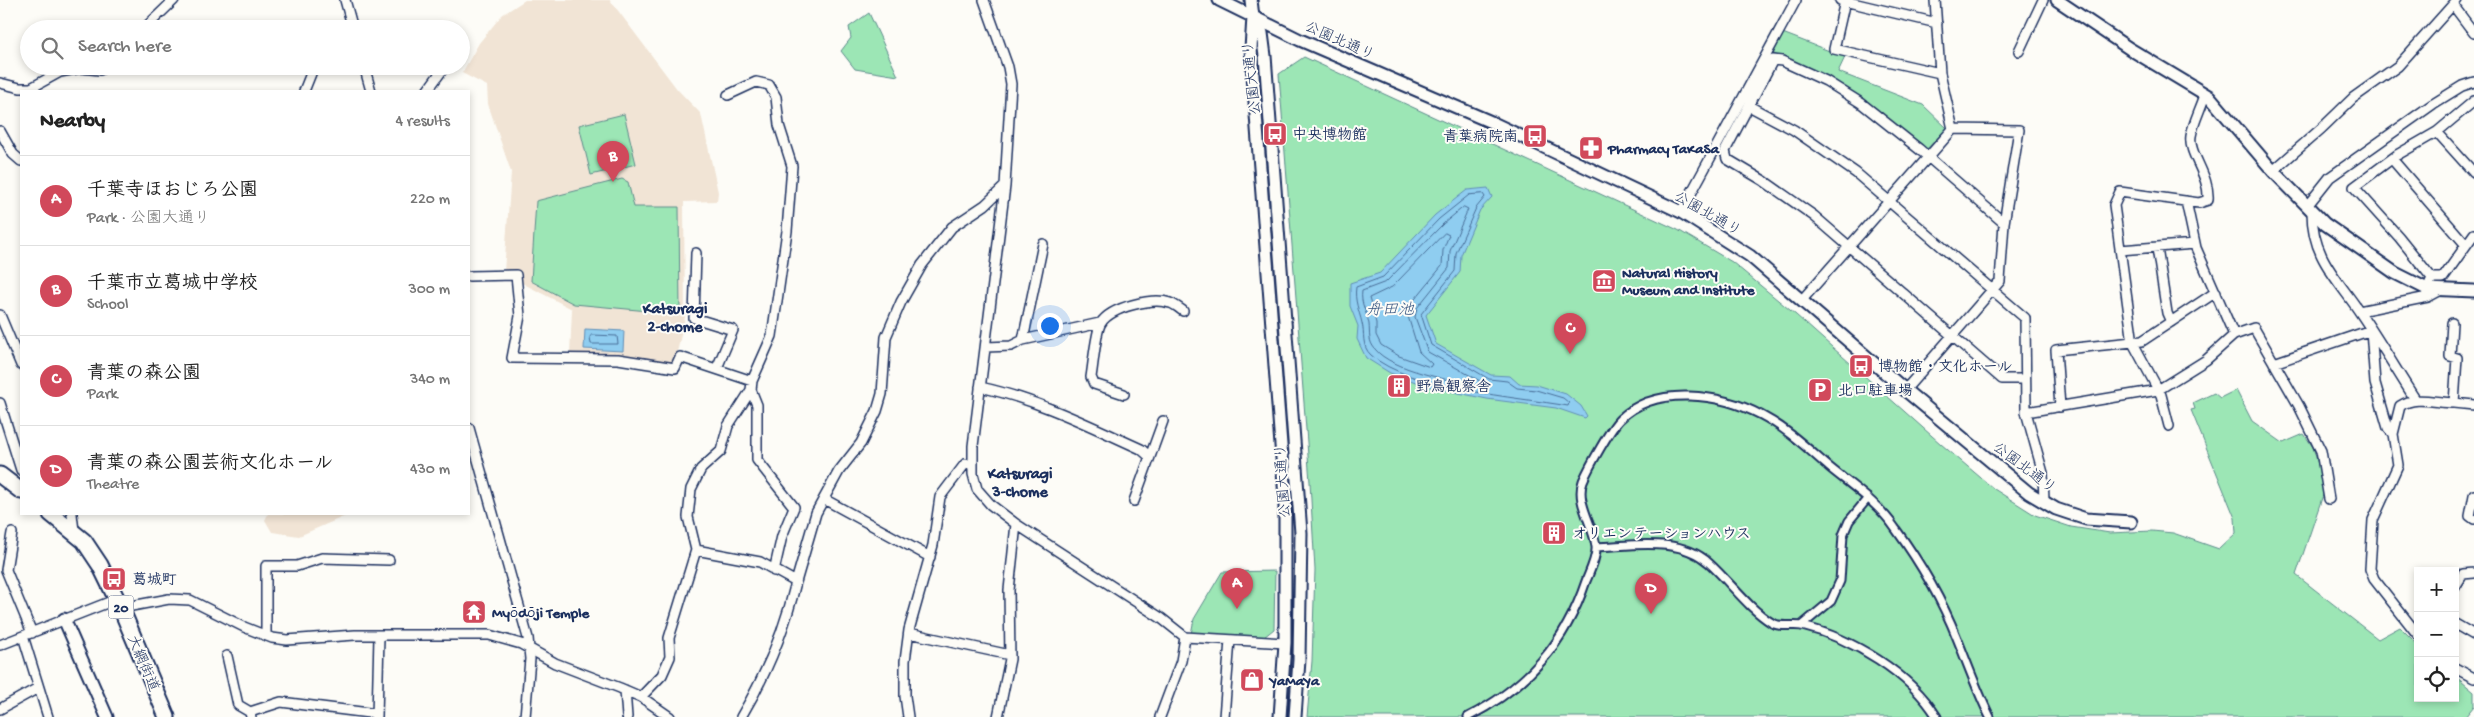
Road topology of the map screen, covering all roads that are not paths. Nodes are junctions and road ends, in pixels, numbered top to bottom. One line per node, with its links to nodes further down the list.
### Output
1 (174, 0): 13 (street)
2 (345, 0): 14 (street)
3 (984, 0): 40 (street)
4 (1220, 0): 12 (street, 公園北通り)
5 (1252, 0): 12 (street)
6 (1796, 0): 44 (street)
7 (1935, 0): 15 (street)
8 (2043, 0): 17 (street)
9 (2057, 0): 29 (street)
10 (1842, 1): 15 (street); 18 (street)
11 (2455, 3): 16 (street); 38 (street)
12 (1253, 17): 44 (street, 公園北通り); 120 (street, 公園大通り); 131 (street, 公園大通り)
13 (153, 20)
14 (351, 20)
15 (1937, 23): 18 (street)
16 (2474, 33)
17 (2019, 51)
18 (1940, 73): 32 (street)
19 (55, 75): 24 (street)
20 (310, 75): 25 (street)
21 (367, 75): 26 (street)
22 (439, 75): 27 (street)
23 (2474, 82): 43 (street)
24 (0, 84)
25 (304, 90)
26 (372, 90)
27 (428, 90)
28 (728, 95): 76 (street)
29 (2206, 95): 38 (street); 42 (street)
30 (2474, 101): 34 (street)
31 (1749, 106): 35 (street); 41 (street); 50 (street)
32 (1952, 129): 35 (street); 45 (street)
33 (0, 131): 37 (street)
34 (2437, 132): 36 (street); 39 (street)
35 (1927, 156): 41 (street); 45 (street)
36 (2392, 159): 49 (street); 55 (street)
37 (20, 160)
38 (2273, 171): 43 (street)
39 (2474, 173)
40 (1005, 186): 71 (street); 98 (street)
41 (1890, 200): 50 (street); 56 (street)
42 (2186, 201): 48 (street); 52 (street)
43 (2309, 210): 55 (street); 61 (street)
44 (1681, 212): 59 (street, 公園北通り)
45 (2004, 223): 56 (street)
46 (2474, 234): 49 (street)
47 (1043, 244): 69 (street)
48 (2195, 244): 51 (street); 58 (street)
49 (2466, 245): 55 (street)
50 (1849, 248): 59 (street); 68 (street)
51 (2157, 248): 52 (street); 63 (street)
52 (2120, 250): 70 (street)
53 (696, 253): 74 (street)
54 (470, 276): 74 (street)
55 (2433, 286): 57 (street); 61 (street)
56 (1992, 289): 68 (street); 75 (street)
57 (2474, 291)
58 (2216, 292): 63 (street); 67 (street)
59 (1802, 301): 78 (street, 公園北通り)
60 (1183, 311): 65 (street)
61 (2359, 311): 66 (street)
62 (0, 315): 72 (street)
63 (2171, 322): 70 (street)
64 (2452, 323): 83 (street)
65 (1100, 324): 69 (street); 80 (street)
66 (2372, 330): 73 (street); 81 (street); 90 (street)
67 (2234, 335): 73 (street); 79 (street)
68 (1952, 336): 75 (street); 78 (street)
69 (1024, 340): 71 (street)
70 (2133, 344): 79 (street); 85 (street)
71 (986, 347): 77 (street)
72 (20, 363)
73 (2274, 363): 99 (street)
74 (717, 368): 76 (street)
75 (2025, 379): 86 (street)
76 (751, 386): 110 (street); 114 (street)
77 (980, 387): 91 (street); 92 (street)
78 (1905, 390): 101 (street, 公園北通り)
79 (2158, 390): 85 (street); 88 (street)
80 (1124, 394)
81 (2415, 399): 83 (street); 90 (street)
82 (0, 403): 93 (street)
83 (2454, 403): 84 (street)
84 (2474, 405)
85 (2060, 407): 86 (street)
86 (2026, 412): 101 (street)
87 (1162, 420): 91 (street)
88 (2169, 426)
89 (470, 432): 133 (street)
90 (2393, 434): 123 (street)
91 (1149, 456): 100 (street)
92 (972, 464): 106 (street); 111 (street)
93 (20, 467)
94 (0, 475): 95 (main road)
95 (20, 484)
96 (2474, 495): 104 (street)
97 (1868, 498): 109 (street); 121 (street); 160 (street)
98 (824, 499): 111 (street); 117 (street)
99 (2329, 499)
100 (1134, 501)
101 (2044, 502): 105 (street, 公園北通り)
102 (52, 515): 107 (main road, 大網街道 / 20)
103 (72, 515): 107 (street)
104 (2474, 519)
105 (2131, 522)
106 (1016, 524): 129 (street); 134 (street)
107 (74, 531): 118 (main road, 大網街道 / 20)
108 (12, 533): 113 (street)
109 (1596, 548): 121 (street); 158 (street)
110 (696, 550): 114 (street); 141 (street)
111 (930, 557): 124 (street)
112 (389, 560): 127 (street)
113 (3, 571): 125 (street)
114 (774, 571): 117 (street)
115 (2474, 573): 116 (street)
116 (2459, 580)
117 (796, 582): 151 (street)
118 (119, 603): 119 (street); 127 (street); 147 (main road, 大網街道 / 20)
119 (64, 619): 125 (street); 146 (street)
120 (1299, 626): 131 (street); 135 (street, 公園大通り)
121 (1801, 626): 159 (street)
122 (2459, 626): 126 (street)
123 (2414, 630)
124 (909, 633): 134 (street); 152 (street)
125 (27, 634): 132 (street); 139 (street)
126 (2474, 635)
127 (266, 636): 128 (street)
128 (379, 636): 133 (street); 144 (street)
129 (1185, 636): 130 (street); 154 (street)
130 (1230, 640): 131 (street); 155 (street)
131 (1285, 643): 135 (street); 156 (street, 公園大通り)
132 (0, 645)
133 (530, 648): 140 (street); 148 (street)
134 (1010, 655): 153 (street)
135 (1299, 655): 157 (street, 公園大通り)
136 (227, 656): 143 (street)
137 (2459, 670): 138 (street)
138 (2474, 678)
139 (38, 688): 142 (street); 145 (street)
140 (625, 690): 141 (street); 149 (street)
141 (641, 698): 150 (street)
142 (0, 709)
143 (250, 715): 144 (street)
144 (377, 716)
145 (48, 717)
146 (107, 717)
147 (167, 717)
148 (525, 717)
149 (627, 717)
150 (670, 717)
151 (742, 717)
152 (908, 717)
153 (998, 717)
154 (1160, 717)
155 (1224, 717)
156 (1280, 717)
157 (1295, 717)
158 (1468, 717)
159 (1937, 717)
160 (1990, 717)

